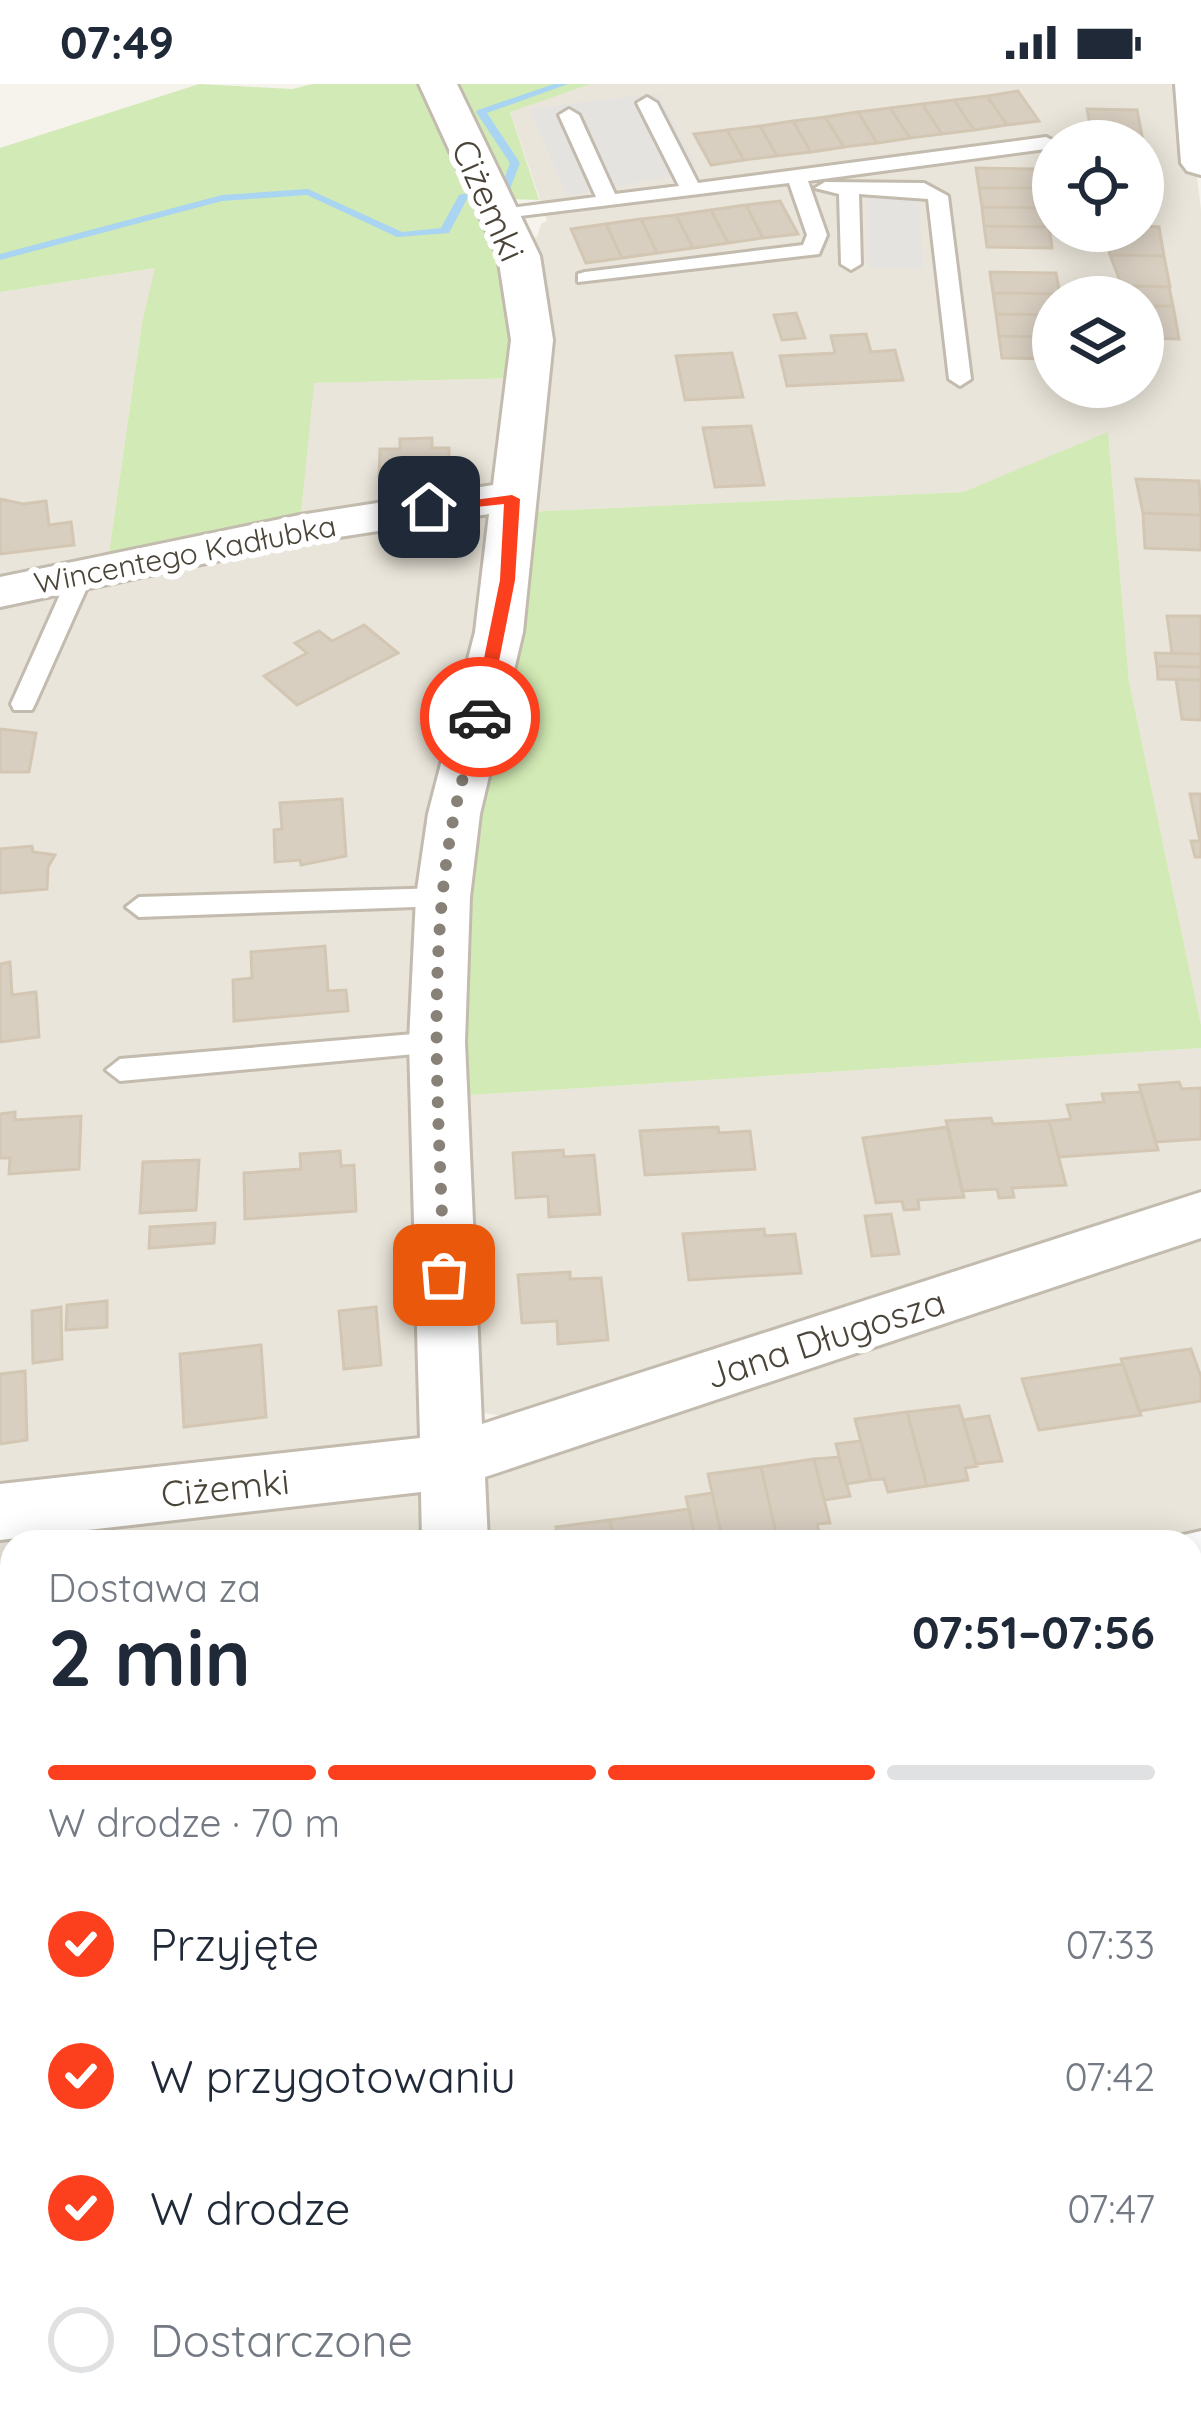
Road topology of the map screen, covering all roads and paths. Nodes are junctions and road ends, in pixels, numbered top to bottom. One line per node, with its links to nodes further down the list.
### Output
1 (439, 84): 10 (street, Ciżemki)
2 (1194, 84): 6 (street)
3 (647, 103): 9 (lane)
4 (569, 116): 11 (lane)
5 (1032, 145): 7 (lane)
6 (1201, 164)
7 (798, 182): 8 (lane); 9 (lane); 13 (lane)
8 (849, 188): 12 (lane); 14 (lane)
9 (692, 189): 11 (lane)
10 (494, 199): 11 (lane); 15 (street, Ciżemki)
11 (608, 200)
12 (851, 264)
13 (585, 278)
14 (960, 379)
15 (512, 499): 16 (street, Wincentego Kadłubka); 19 (street, Ciżemki)
16 (82, 572): 17 (street, Wincentego Kadłubka); 18 (lane)
17 (0, 592)
18 (23, 704)
19 (443, 897): 20 (lane); 21 (street, Ciżemki)
20 (139, 907)
21 (437, 1042): 22 (lane); 24 (street, Ciżemki)
22 (120, 1070)
23 (1201, 1215): 24 (street, Jana Długosza)
24 (450, 1462): 25 (street, Ciżemki); 26 (street, Ciżemki)
25 (0, 1511)
26 (453, 1530)

